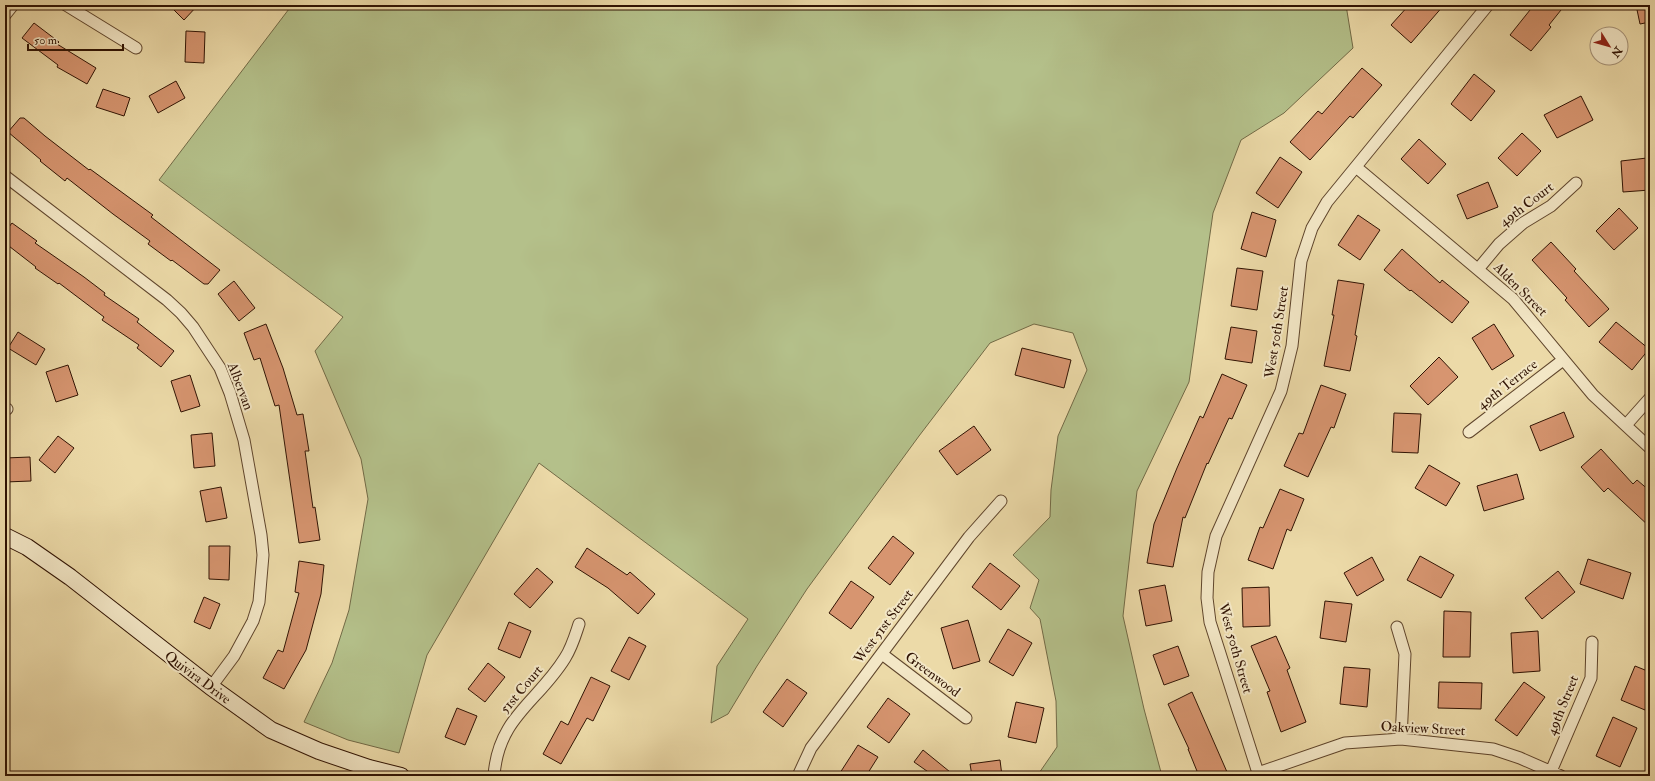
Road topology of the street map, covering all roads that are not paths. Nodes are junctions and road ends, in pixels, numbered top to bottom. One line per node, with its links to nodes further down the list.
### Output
1 (13, 5): 4 (street)
2 (66, 5): 5 (street)
3 (1488, 5): 6 (street, West 50th Street)
4 (5, 15)
5 (136, 48)
6 (1356, 166): 9 (street, Alden Street); 24 (street, West 50th Street)
7 (5, 176): 21 (street, Albervan)
8 (1576, 183): 9 (street, 49th Court)
9 (1479, 268): 10 (street, Alden Street)
10 (1563, 360): 12 (street, Alden Street); 13 (street, 49th Terrace)
11 (1650, 398): 12 (street)
12 (1626, 425): 14 (street, Alden Street)
13 (1469, 432)
14 (1650, 448)
15 (1001, 501): 20 (street, West 51st Street)
16 (10, 538): 21 (main road, Quivira Drive)
17 (579, 624): 27 (street, 51st Court)
18 (1397, 627): 23 (street)
19 (1592, 642): 25 (street, 49th Street)
20 (882, 654): 22 (street, Greenwood); 28 (street, West 51st Street)
21 (211, 687): 26 (main road, Quivira Drive)
22 (966, 718)
23 (1401, 739): 24 (street, Oakview Street); 25 (street, Oakview Street)
24 (1259, 774)
25 (1554, 775)
26 (402, 776)
27 (494, 776)
28 (798, 776)

